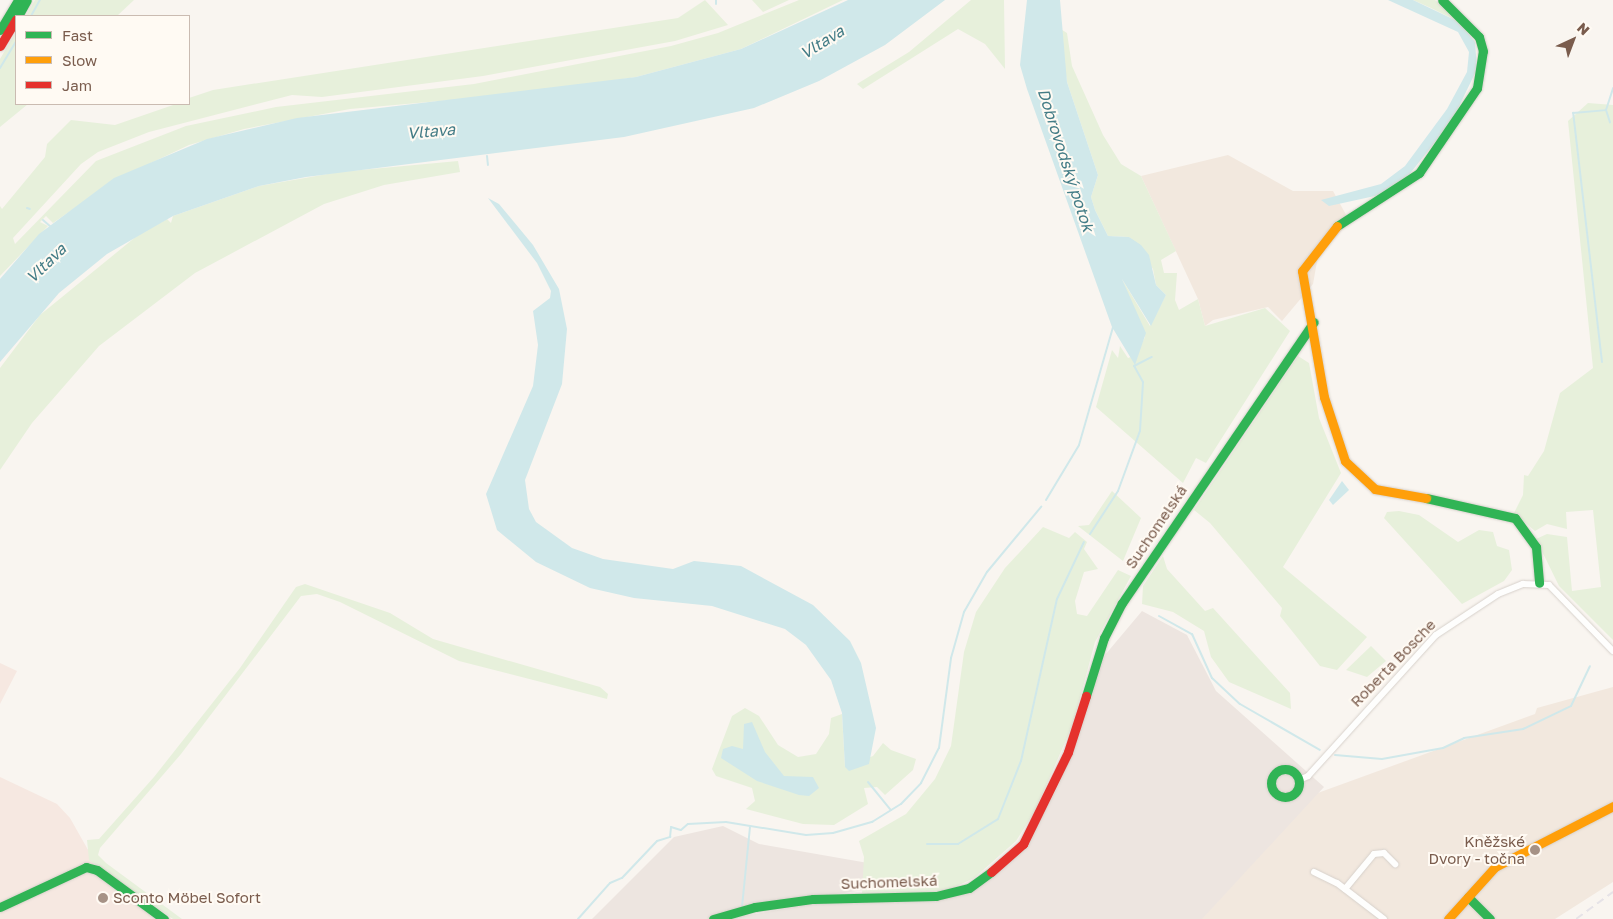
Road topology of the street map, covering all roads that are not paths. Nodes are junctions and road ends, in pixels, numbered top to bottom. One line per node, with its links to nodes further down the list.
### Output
1 (18, 0): 6 (street)
2 (27, 0): 4 (street)
3 (1442, 0): 8 (street)
4 (19, 15)
5 (15, 21): 7 (street)
6 (0, 30)
7 (0, 46)
8 (1314, 322): 9 (street); 19 (street, Suchomelská)
9 (1539, 583): 10 (street); 11 (street, Roberta Bosche)
10 (1613, 651)
11 (1299, 780)
12 (1613, 806): 16 (street)
13 (1395, 864): 15 (street)
14 (1314, 872): 15 (street)
15 (1345, 889): 20 (street)
16 (1468, 896): 21 (street); 22 (street)
17 (0, 907): 18 (street)
18 (164, 919)
19 (713, 919)
20 (1384, 919)
21 (1448, 919)
22 (1490, 919)

